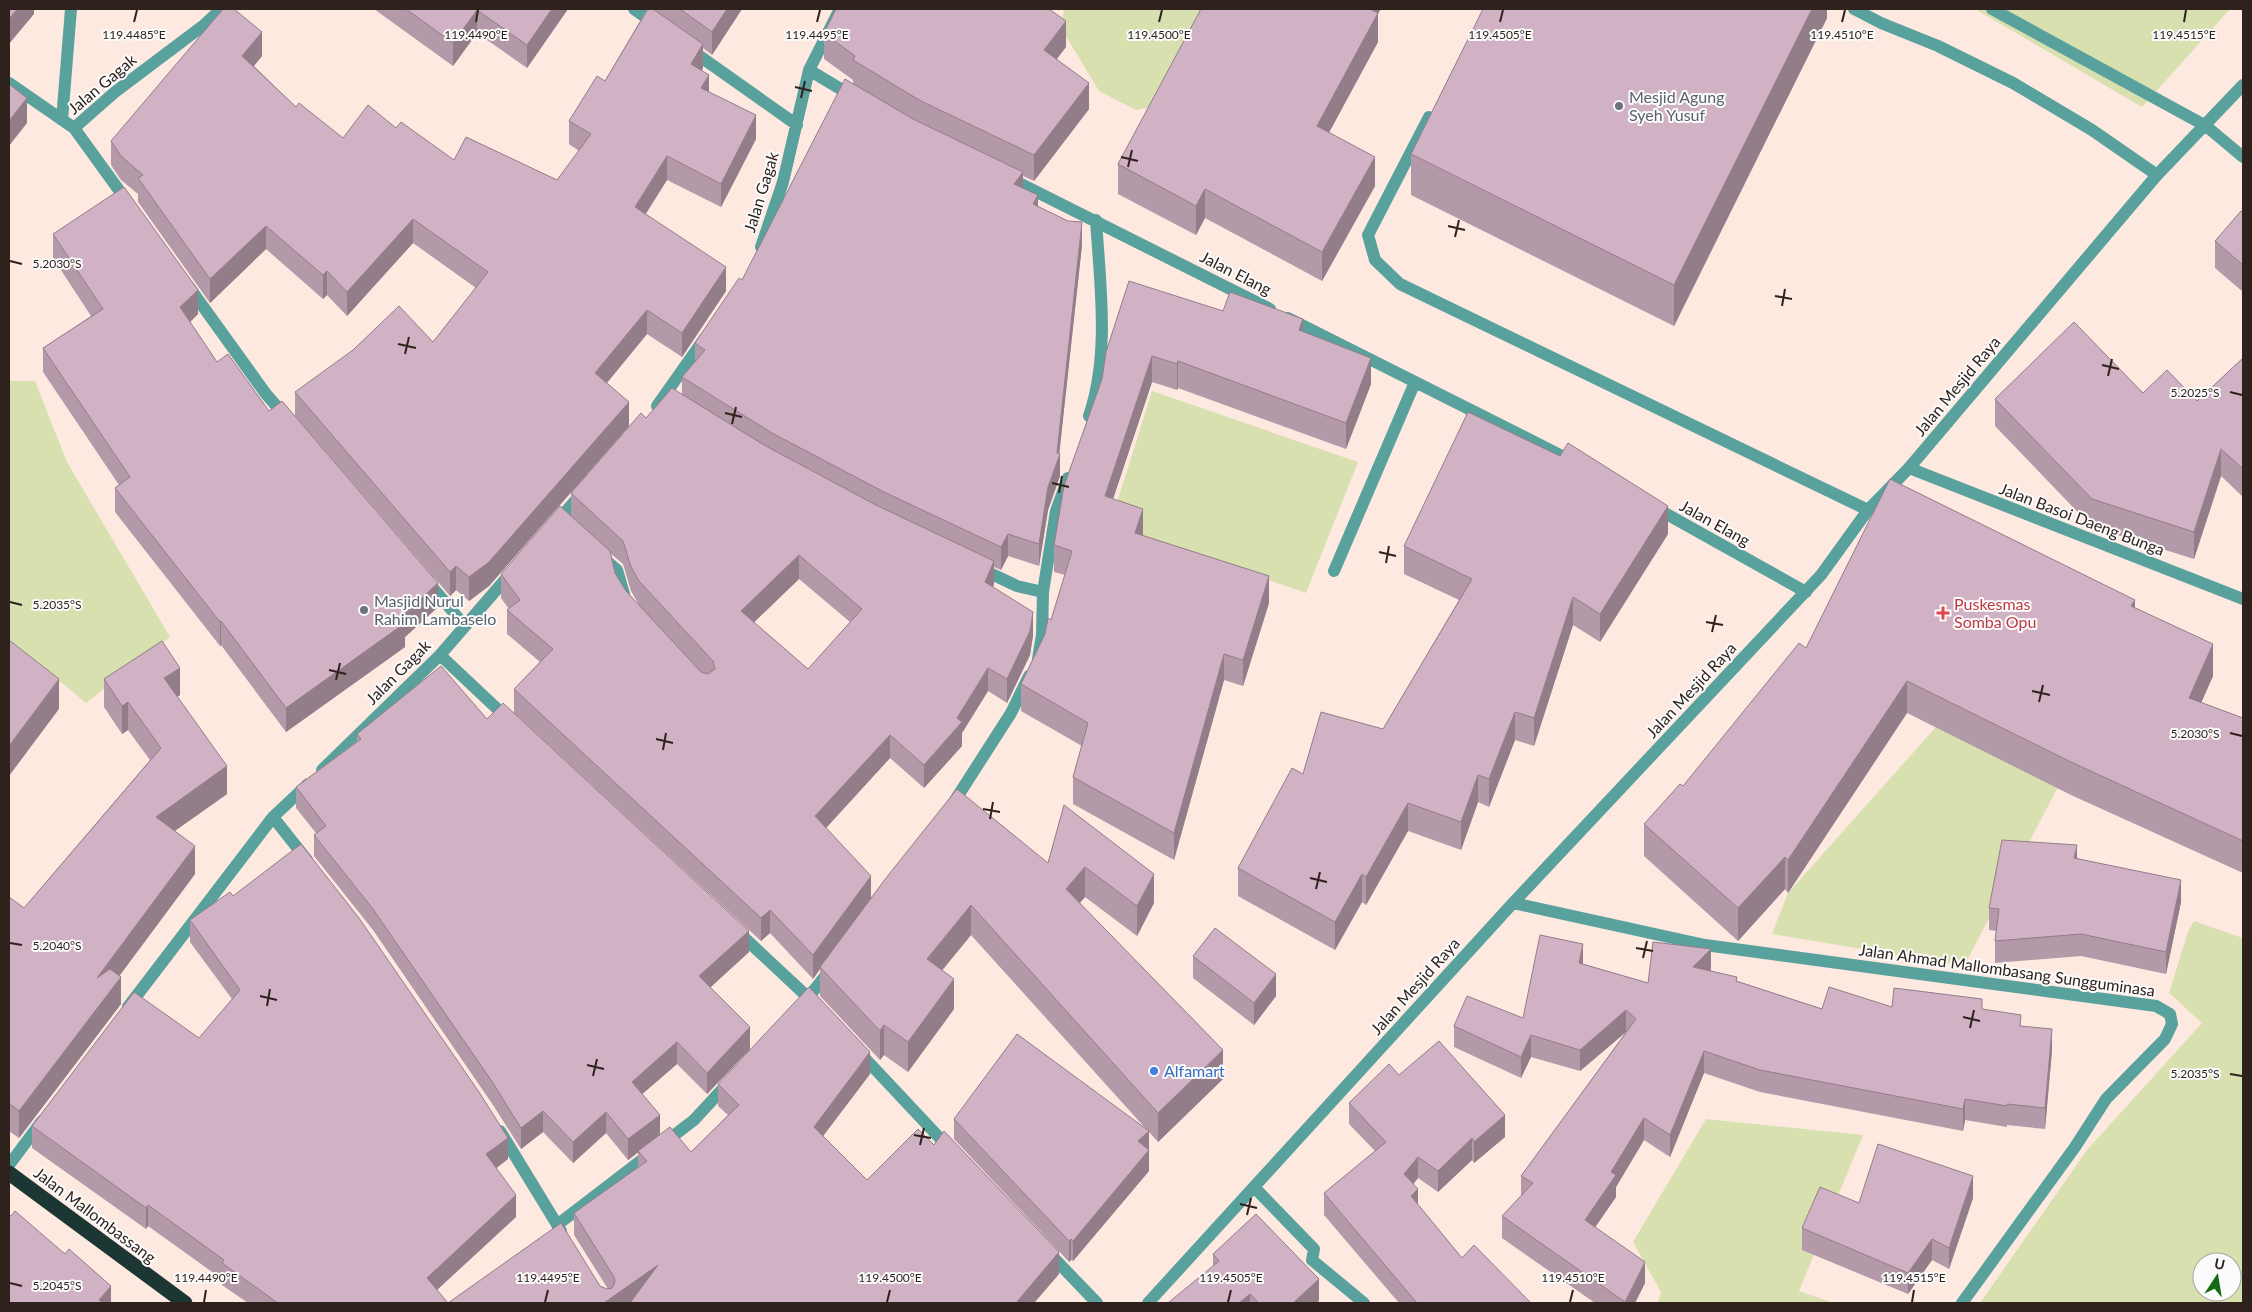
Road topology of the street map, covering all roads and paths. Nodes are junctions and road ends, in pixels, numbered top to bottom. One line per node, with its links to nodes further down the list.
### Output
1 (71, 9): 14 (street)
2 (221, 9): 17 (street, Jalan Gagak)
3 (634, 9): 7 (street)
4 (840, 9): 9 (street, Jalan Gagak)
5 (1854, 9): 20 (street)
6 (1992, 9): 16 (street)
7 (669, 34)
8 (683, 44): 15 (street)
9 (809, 70): 13 (street); 15 (street, Jalan Gagak)
10 (9, 83): 14 (street)
11 (2243, 85): 16 (street, Jalan Mesjid Raya)
12 (1437, 103): 35 (street)
13 (867, 104)
14 (62, 120): 17 (street)
15 (797, 125): 23 (street, Jalan Gagak)
16 (2206, 126): 18 (street); 20 (street, Jalan Mesjid Raya)
17 (74, 128): 21 (street)
18 (2243, 157)
19 (998, 173): 22 (street, Jalan Elang)
20 (2157, 175): 31 (street, Jalan Mesjid Raya)
21 (135, 213)
22 (1096, 220): 26 (street, Jalan Elang); 29 (street)
23 (757, 255)
24 (180, 276): 28 (street)
25 (711, 329): 27 (street)
26 (1415, 382): 32 (street, Jalan Elang); 40 (street)
27 (651, 413)
28 (291, 424)
29 (1084, 430)
30 (1072, 466): 42 (street)
31 (1909, 468): 35 (street, Jalan Mesjid Raya); 44 (street, Jalan Basoi Daeng Bunga)
32 (1588, 470)
33 (592, 480): 36 (street)
34 (1640, 500): 43 (street, Jalan Elang)
35 (1868, 510): 43 (street, Jalan Mesjid Raya)
36 (547, 532)
37 (595, 551): 45 (street)
38 (522, 561): 46 (street, Jalan Gagak)
39 (966, 562): 42 (street)
40 (1334, 571)
41 (420, 574): 46 (street)
42 (1043, 592): 49 (street)
43 (1806, 592): 52 (street, Jalan Mesjid Raya)
44 (2243, 599)
45 (628, 602)
46 (465, 626): 47 (street, Jalan Gagak)
47 (440, 655): 48 (street); 50 (street, Jalan Gagak)
48 (519, 729)
49 (945, 814)
50 (273, 818): 51 (street); 58 (street)
51 (314, 869)
52 (1513, 903): 66 (street, Jalan Mesjid Raya); 74 (street, Jalan Ahmad Mallombasang Sungguminasa)
53 (729, 924): 55 (street)
54 (838, 958): 55 (street)
55 (809, 997): 56 (street); 57 (street)
56 (795, 1012)
57 (822, 1012)
58 (123, 1013)
59 (850, 1041): 63 (street)
60 (741, 1069): 67 (street)
61 (51, 1109): 64 (street)
62 (491, 1118): 67 (street)
63 (958, 1158)
64 (9, 1165)
65 (9, 1173): 70 (highway, Jalan Mallombassang)
66 (1254, 1187): 72 (street, Jalan Mesjid Raya); 73 (street)
67 (557, 1225): 68 (street)
68 (567, 1240)
69 (1038, 1242): 71 (street)
70 (185, 1303)
71 (1097, 1303)
72 (1148, 1303)
73 (1364, 1303)
74 (1962, 1303)

